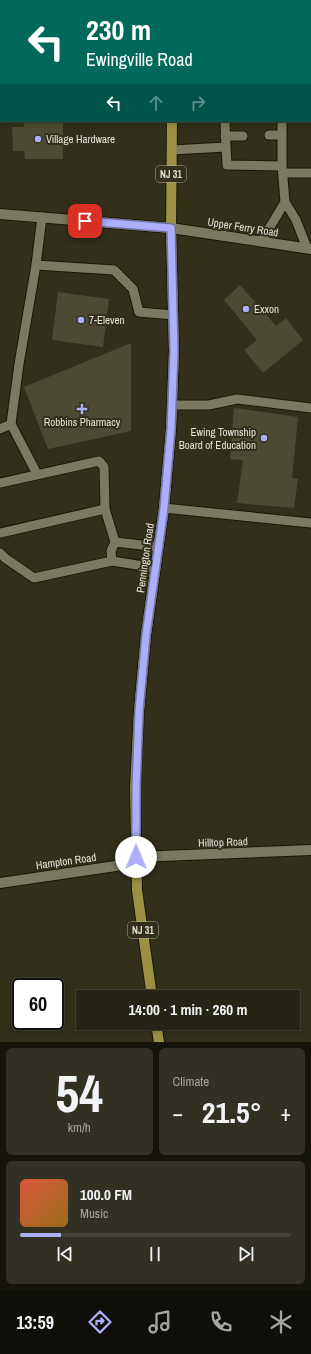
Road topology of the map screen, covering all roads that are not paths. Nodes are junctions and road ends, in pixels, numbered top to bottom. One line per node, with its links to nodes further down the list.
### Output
1 (172, 122): 9 (main road, Pennington Road / NJ 31)
2 (225, 122): 5 (lane)
3 (282, 122): 4 (lane)
4 (282, 135): 7 (lane); 10 (lane)
5 (225, 136): 6 (lane); 8 (lane)
6 (243, 136)
7 (269, 136)
8 (226, 147): 9 (lane); 10 (lane)
9 (172, 150): 15 (main road, Pennington Road / NJ 31)
10 (282, 170): 11 (lane); 12 (lane)
11 (311, 173)
12 (285, 202): 16 (lane); 17 (lane)
13 (0, 214): 14 (main road, Upper Ferry Road)
14 (42, 217): 15 (main road, Upper Ferry Road); 18 (lane)
15 (171, 228): 16 (main road, Upper Ferry Road); 19 (main road, Pennington Road / NJ 31)
16 (261, 242): 17 (main road, Upper Ferry Road)
17 (309, 249)
18 (36, 265): 19 (lane); 22 (lane)
19 (173, 315): 20 (main road, Pennington Road / NJ 31)
20 (172, 405): 21 (lane); 26 (main road, Pennington Road / NJ 31)
21 (311, 408)
22 (11, 424): 23 (lane); 24 (lane)
23 (0, 429)
24 (37, 474): 25 (lane); 27 (lane)
25 (0, 483)
26 (164, 508): 28 (lane); 31 (main road, Pennington Road / NJ 31)
27 (105, 509): 29 (lane); 30 (lane)
28 (311, 523)
29 (0, 533)
30 (115, 542): 31 (lane); 33 (lane)
31 (159, 547): 34 (main road, Pennington Road / NJ 31)
32 (0, 553): 33 (lane)
33 (112, 561): 34 (lane)
34 (156, 568): 36 (main road, Pennington Road / NJ 31)
35 (311, 850): 36 (main road, Hilltop Road)
36 (136, 860): 37 (main road, Hampton Road); 38 (main road, Pennington Road / NJ 31)
37 (0, 883)
38 (151, 990)
39 (157, 1030): 40 (main road)
40 (159, 1042)

